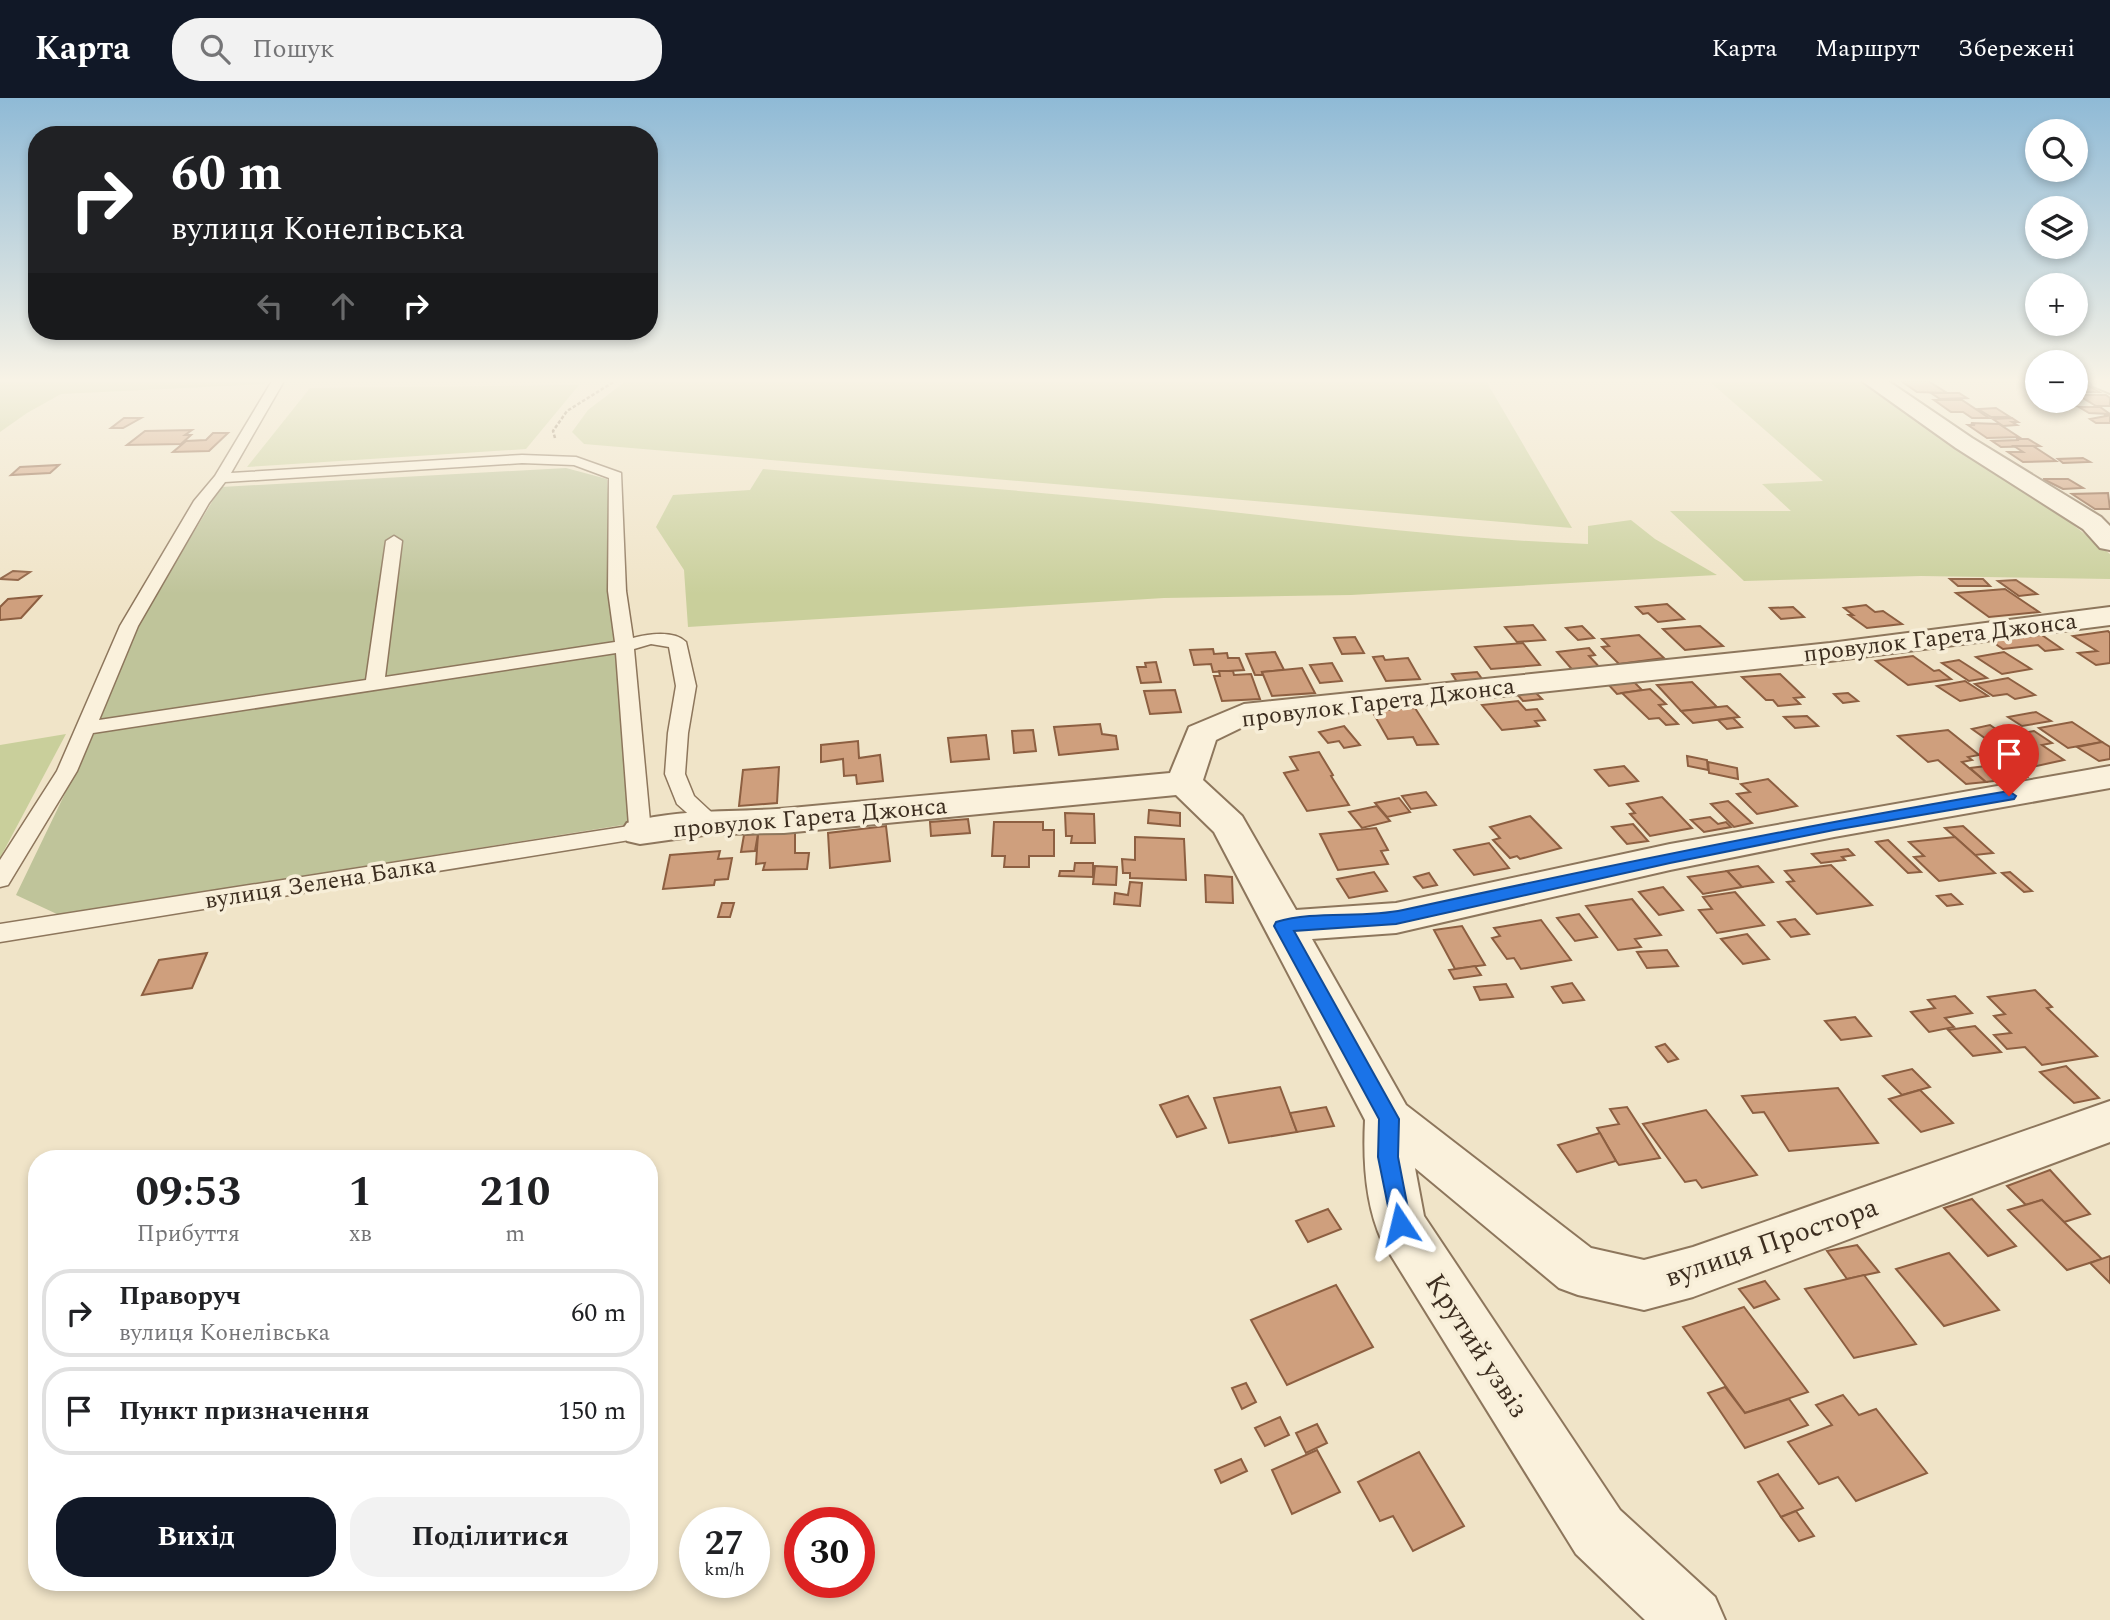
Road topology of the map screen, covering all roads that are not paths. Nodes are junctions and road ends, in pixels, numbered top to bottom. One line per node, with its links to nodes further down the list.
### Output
1 (236, 452): 3 (lane)
2 (1979, 452): 4 (street)
3 (220, 478): 7 (lane); 9 (lane)
4 (2104, 529)
5 (394, 541): 8 (lane)
6 (2110, 616): 11 (street, провулок Гарета Джонса)
7 (625, 646): 8 (lane); 12 (lane); 13 (lane)
8 (375, 683): 9 (lane)
9 (87, 728): 14 (lane)
10 (2110, 776): 15 (street)
11 (1184, 783): 12 (street, провулок Гарета Джонса); 15 (street)
12 (711, 822): 13 (street, провулок Гарета Джонса)
13 (640, 832): 16 (lane, вулиця Зелена Балка)
14 (0, 879)
15 (1282, 926): 17 (street)
16 (0, 933)
17 (1389, 1119): 18 (street, вулиця Простора); 19 (street, Крутий узвіз)
18 (2110, 1121)
19 (1680, 1612)

